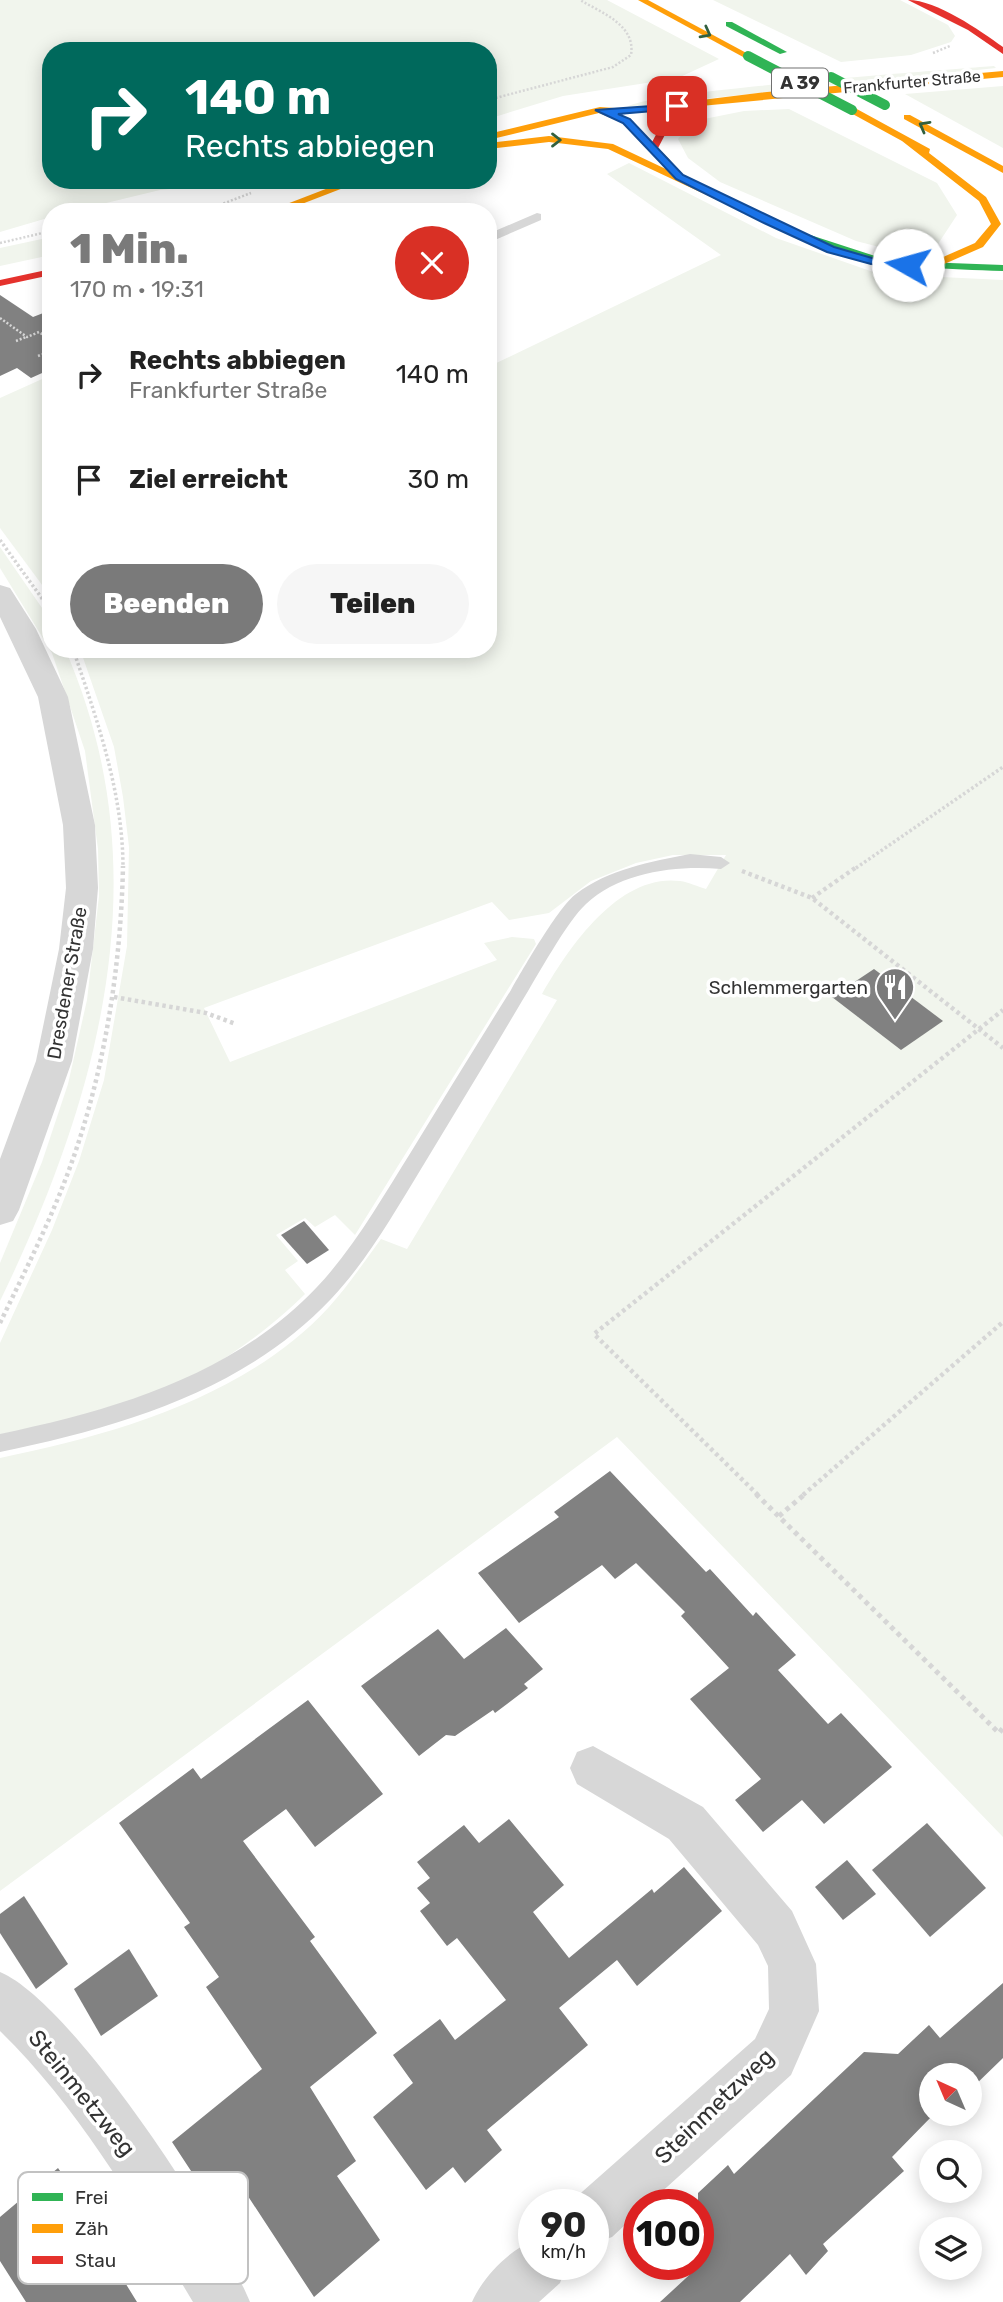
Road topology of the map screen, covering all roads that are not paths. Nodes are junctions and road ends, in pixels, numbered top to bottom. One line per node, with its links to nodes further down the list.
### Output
1 (642, 0): 14 (main road, A 39, one-way to 14, bridge)
2 (912, 0): 4 (main road)
3 (716, 18): 7 (main road, A 39)
4 (971, 29): 5 (main road); 6 (main road)
5 (1003, 36)
6 (1003, 51)
7 (788, 55)
8 (1003, 60): 12 (main road, Frankfurter Straße)
9 (817, 69): 18 (main road, A 39, one-way to 9, bridge)
10 (1003, 74): 11 (main road, Frankfurter Straße)
11 (701, 103): 12 (main road, Frankfurter Straße); 16 (main road)
12 (600, 110): 13 (main road); 16 (main road); 17 (main road)
13 (497, 135)
14 (905, 139): 21 (main road, A 39); 25 (main road)
15 (497, 145): 17 (main road, one-way to 17)
16 (654, 148): 19 (main road)
17 (636, 155): 19 (main road)
18 (1003, 170)
19 (680, 177): 25 (main road)
20 (334, 189): 22 (main road)
21 (1003, 194)
22 (296, 203)
23 (537, 217): 24 (lane)
24 (497, 235)
25 (933, 264): 26 (main road)
26 (1003, 268)
27 (42, 274): 28 (main road)
28 (0, 283)
29 (0, 594): 31 (street, Dresdener Straße)
30 (721, 863): 32 (lane)
31 (0, 1210)
32 (0, 1443)
33 (593, 1768): 36 (street, Steinmetzweg)
34 (0, 1997): 35 (street, Steinmetzweg)
35 (144, 2172)
36 (609, 2204)
37 (523, 2280): 40 (street)
38 (212, 2284): 39 (street, Steinmetzweg)
39 (223, 2302)
40 (499, 2302)

